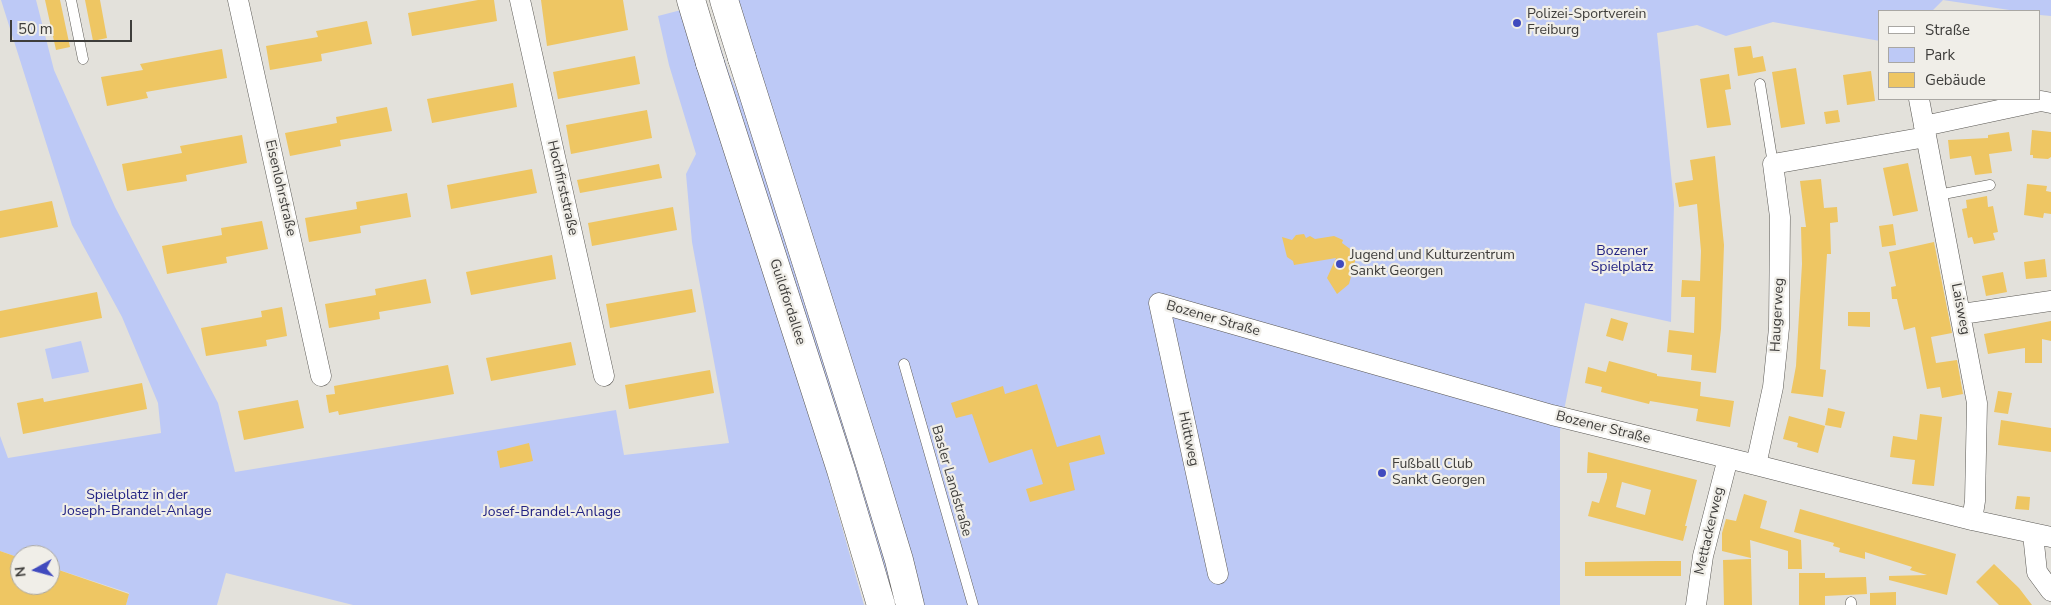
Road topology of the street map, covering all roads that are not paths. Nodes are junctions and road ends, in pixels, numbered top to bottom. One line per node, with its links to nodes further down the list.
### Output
1 (71, 0): 6 (lane)
2 (238, 0): 18 (street, Eisenlohrstraße)
3 (520, 0): 19 (street, Hochfirststraße)
4 (691, 0): 26 (main road, Guildfordallee)
5 (724, 0): 27 (main road)
6 (83, 60)
7 (1760, 84): 11 (lane, Haugerweg)
8 (1919, 100): 10 (street, Laisweg)
9 (2051, 103): 10 (street)
10 (1925, 131): 11 (street); 13 (street, Laisweg)
11 (1773, 164): 21 (street, Haugerweg)
12 (1990, 186): 13 (lane)
13 (1938, 195): 16 (street, Laisweg)
14 (2051, 301): 16 (street)
15 (1159, 303): 20 (street, Bozener Straße); 24 (street, Hüttweg)
16 (1962, 314): 22 (street, Laisweg)
17 (904, 364): 28 (lane, Basler Landstraße)
18 (321, 376)
19 (604, 376)
20 (1728, 458): 21 (street, Bozener Straße); 29 (street, Mettackerweg)
21 (1756, 464): 22 (street, Bozener Straße)
22 (1972, 520): 23 (street, Bozener Straße)
23 (2042, 536): 25 (street)
24 (1218, 574)
25 (2051, 591)
26 (881, 605)
27 (910, 605)
28 (973, 605)
29 (1696, 605)

